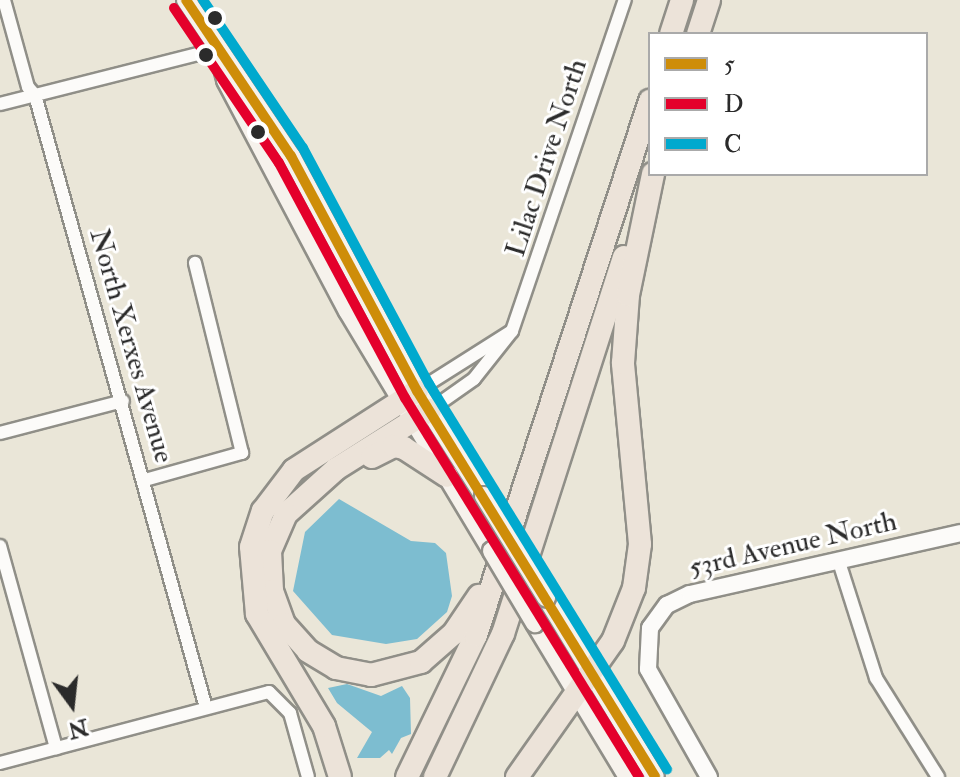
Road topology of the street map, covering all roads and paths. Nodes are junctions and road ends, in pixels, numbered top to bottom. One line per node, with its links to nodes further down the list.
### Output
1 (4, 0): 9 (street, North Xerxes Avenue)
2 (186, 0): 8 (main road)
3 (625, 0): 15 (street, Lilac Drive North)
4 (682, 0): 6 (highway)
5 (709, 0): 7 (highway)
6 (672, 32)
7 (699, 32)
8 (218, 49): 9 (street); 16 (main road)
9 (35, 95): 10 (street); 17 (street, North Xerxes Avenue)
10 (0, 104)
11 (648, 107): 23 (highway)
12 (652, 176): 27 (highway)
13 (653, 176): 28 (highway)
14 (195, 263): 21 (street)
15 (512, 331): 16 (street); 18 (street, Lilac Drive North)
16 (408, 396): 18 (main road); 34 (highway)
17 (123, 401): 19 (street); 21 (street, North Xerxes Avenue)
18 (420, 416): 20 (main road); 22 (highway); 28 (main road, bridge)
19 (0, 433)
20 (447, 476): 22 (highway); 29 (main road, bridge)
21 (145, 480): 30 (street, North Xerxes Avenue)
22 (298, 500): 23 (highway)
23 (521, 504): 35 (highway)
24 (960, 533): 26 (street, 53rd Avenue North)
25 (0, 546): 31 (street)
26 (839, 562): 41 (street, 53rd Avenue North); 42 (street)
27 (503, 634): 36 (highway); 37 (highway)
28 (593, 673): 29 (highway); 40 (main road)
29 (577, 695): 38 (highway); 39 (main road)
30 (206, 708): 31 (street); 33 (street)
31 (56, 748): 32 (street)
32 (0, 763)
33 (308, 777)
34 (340, 777)
35 (407, 777)
36 (435, 777)
37 (451, 777)
38 (517, 777)
39 (628, 777)
40 (655, 777)
41 (709, 777)
42 (938, 777)

